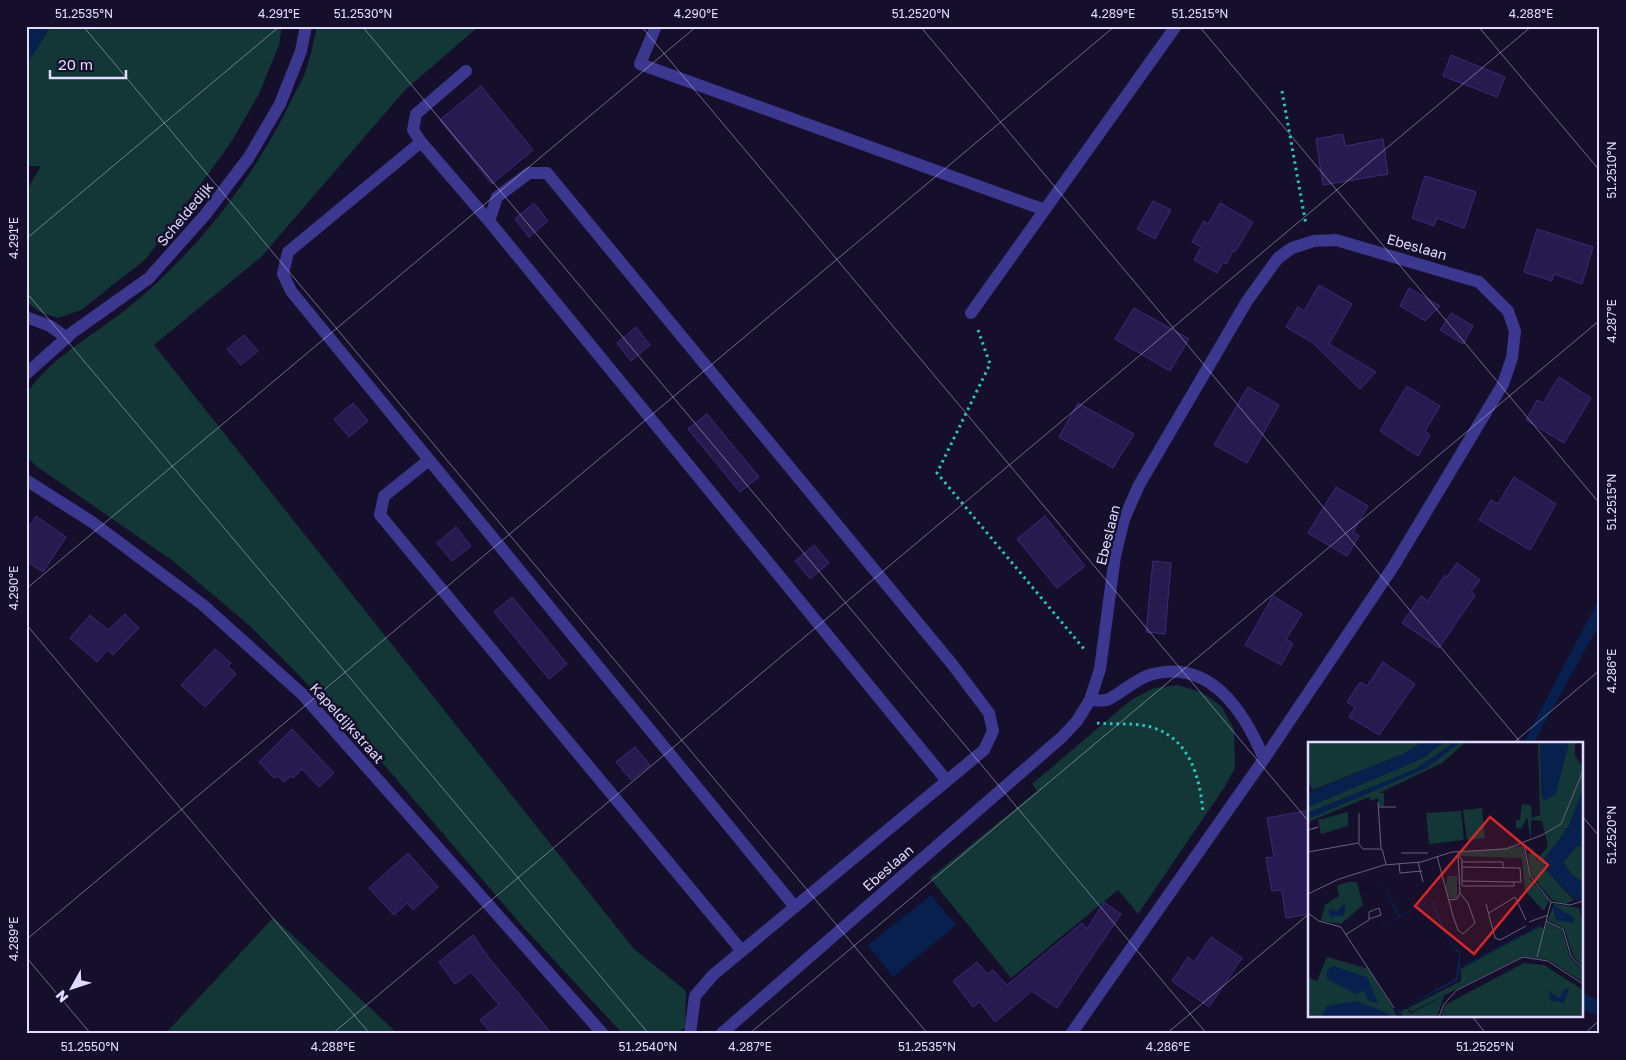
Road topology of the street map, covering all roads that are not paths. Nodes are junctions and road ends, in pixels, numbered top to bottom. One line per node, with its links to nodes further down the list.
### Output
1 (306, 26): 10 (street, Scheldedijk)
2 (656, 26): 6 (street)
3 (1176, 26): 6 (street)
4 (466, 71): 5 (street)
5 (421, 142): 7 (street); 12 (street)
6 (1045, 210): 8 (street)
7 (489, 221): 16 (street); 16 (street)
8 (972, 313)
9 (26, 317): 10 (street)
10 (67, 338): 11 (street, Scheldedijk)
11 (26, 374)
12 (429, 460): 17 (street); 18 (street)
13 (26, 480): 19 (street, Kapeldijkstraat)
14 (1090, 700): 15 (street); 15 (street, Ebeslaan); 21 (street, Ebeslaan)
15 (1264, 759): 22 (street, Ebeslaan)
16 (947, 781): 17 (street)
17 (795, 908): 18 (street)
18 (742, 951): 20 (street)
19 (603, 1034)
20 (690, 1034)
21 (721, 1034)
22 (1071, 1034)

